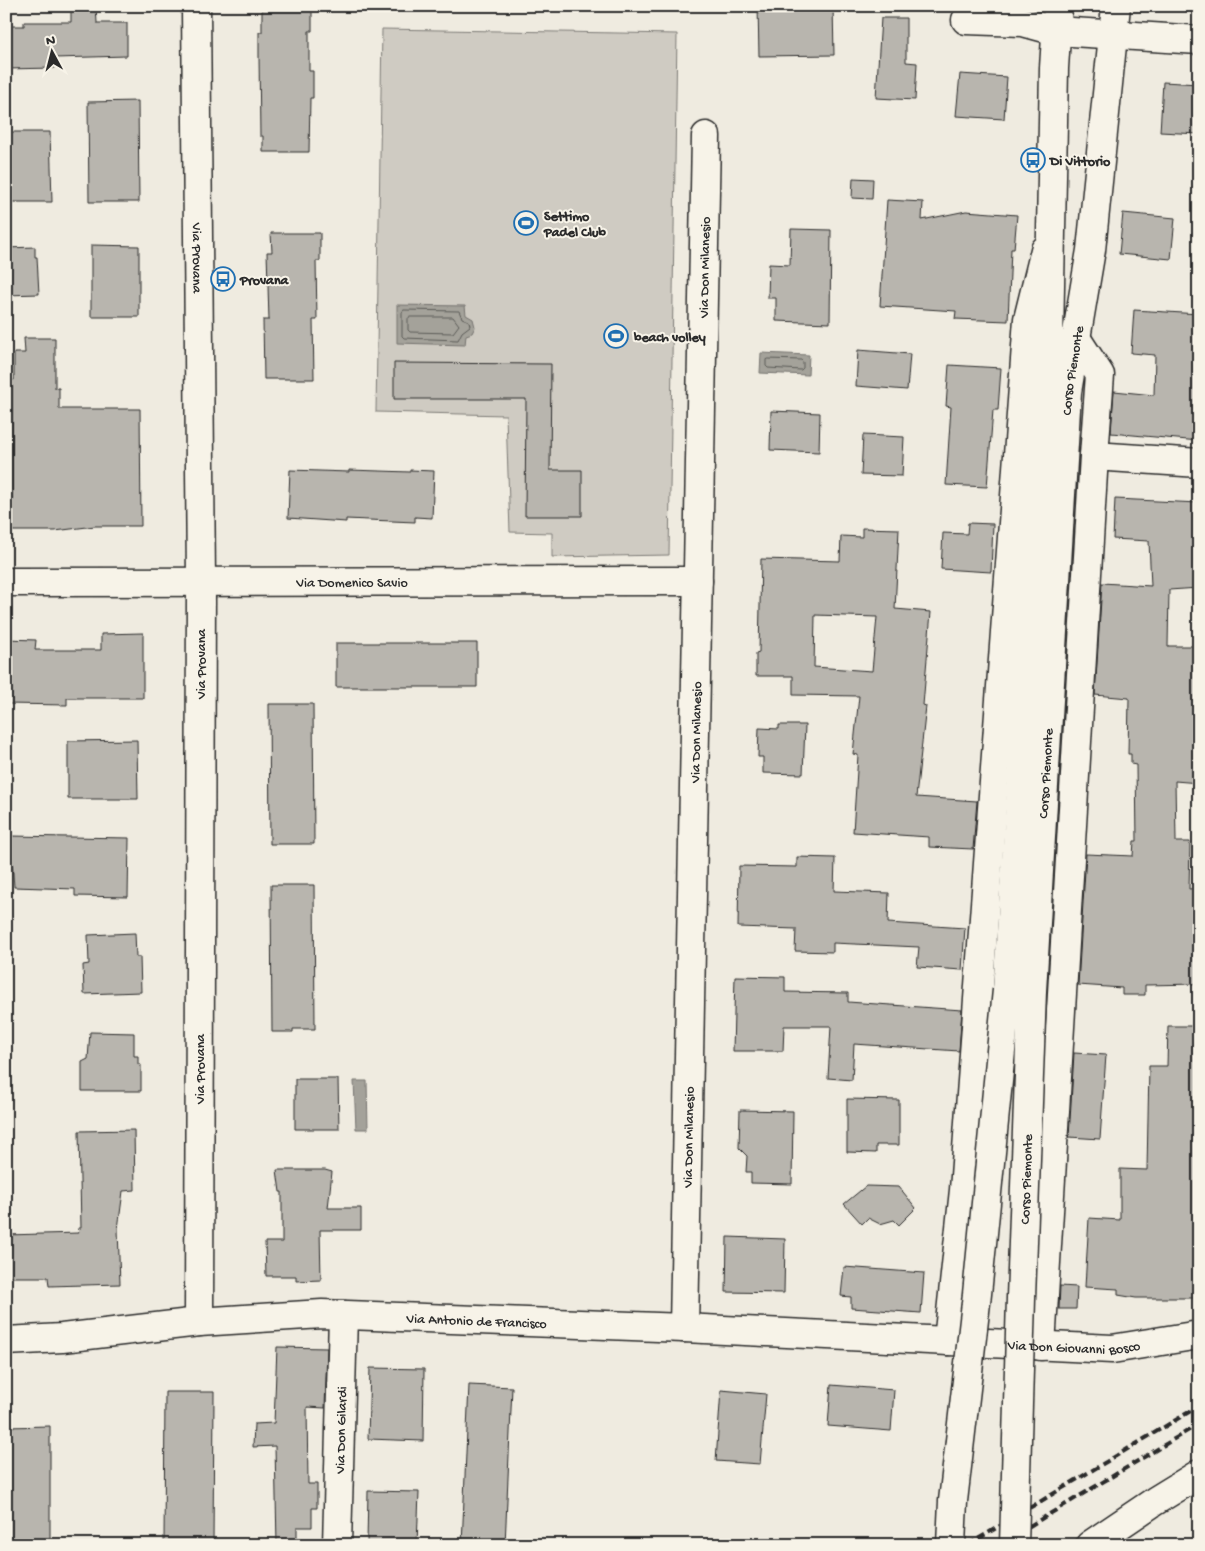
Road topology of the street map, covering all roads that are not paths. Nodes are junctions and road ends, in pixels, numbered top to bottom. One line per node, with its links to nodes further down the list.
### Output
1 (196, 6): 14 (street, Via Provana)
2 (1116, 6): 5 (street, Corso Piemonte)
3 (1057, 18): 4 (street); 5 (street); 8 (street, Corso Piemonte)
4 (966, 20)
5 (1114, 35): 6 (street); 9 (street, Corso Piemonte)
6 (1199, 40)
7 (706, 136): 12 (street, Via Don Milanesio)
8 (1051, 229): 15 (street, Corso Piemonte); 21 (street, Corso Piemonte)
9 (1076, 338): 10 (street); 15 (street, Corso Piemonte)
10 (1094, 456): 11 (street); 22 (street)
11 (1199, 463)
12 (698, 581): 14 (street, Via Domenico Savio); 18 (street, Via Don Milanesio)
13 (6, 582): 14 (street, Via Domenico Savio)
14 (201, 582): 17 (street, Via Provana)
15 (1019, 991): 25 (street, Corso Piemonte, bridge); 26 (street, Corso Piemonte, bridge)
16 (343, 1315): 17 (street, Via Antonio de Francisco); 18 (street, Via Antonio de Francisco); 24 (street, Via Don Gilardi)
17 (199, 1322): 20 (street, Via Antonio de Francisco)
18 (684, 1328): 21 (street, Via Antonio de Francisco)
19 (1199, 1335): 22 (street, Via Don Giovanni Bosco)
20 (6, 1341)
21 (948, 1341): 22 (street, Via Don Giovanni Bosco)
22 (1041, 1346)
23 (1199, 1474): 27 (street)
24 (337, 1545)
25 (951, 1545)
26 (1014, 1545)
27 (1090, 1545)

